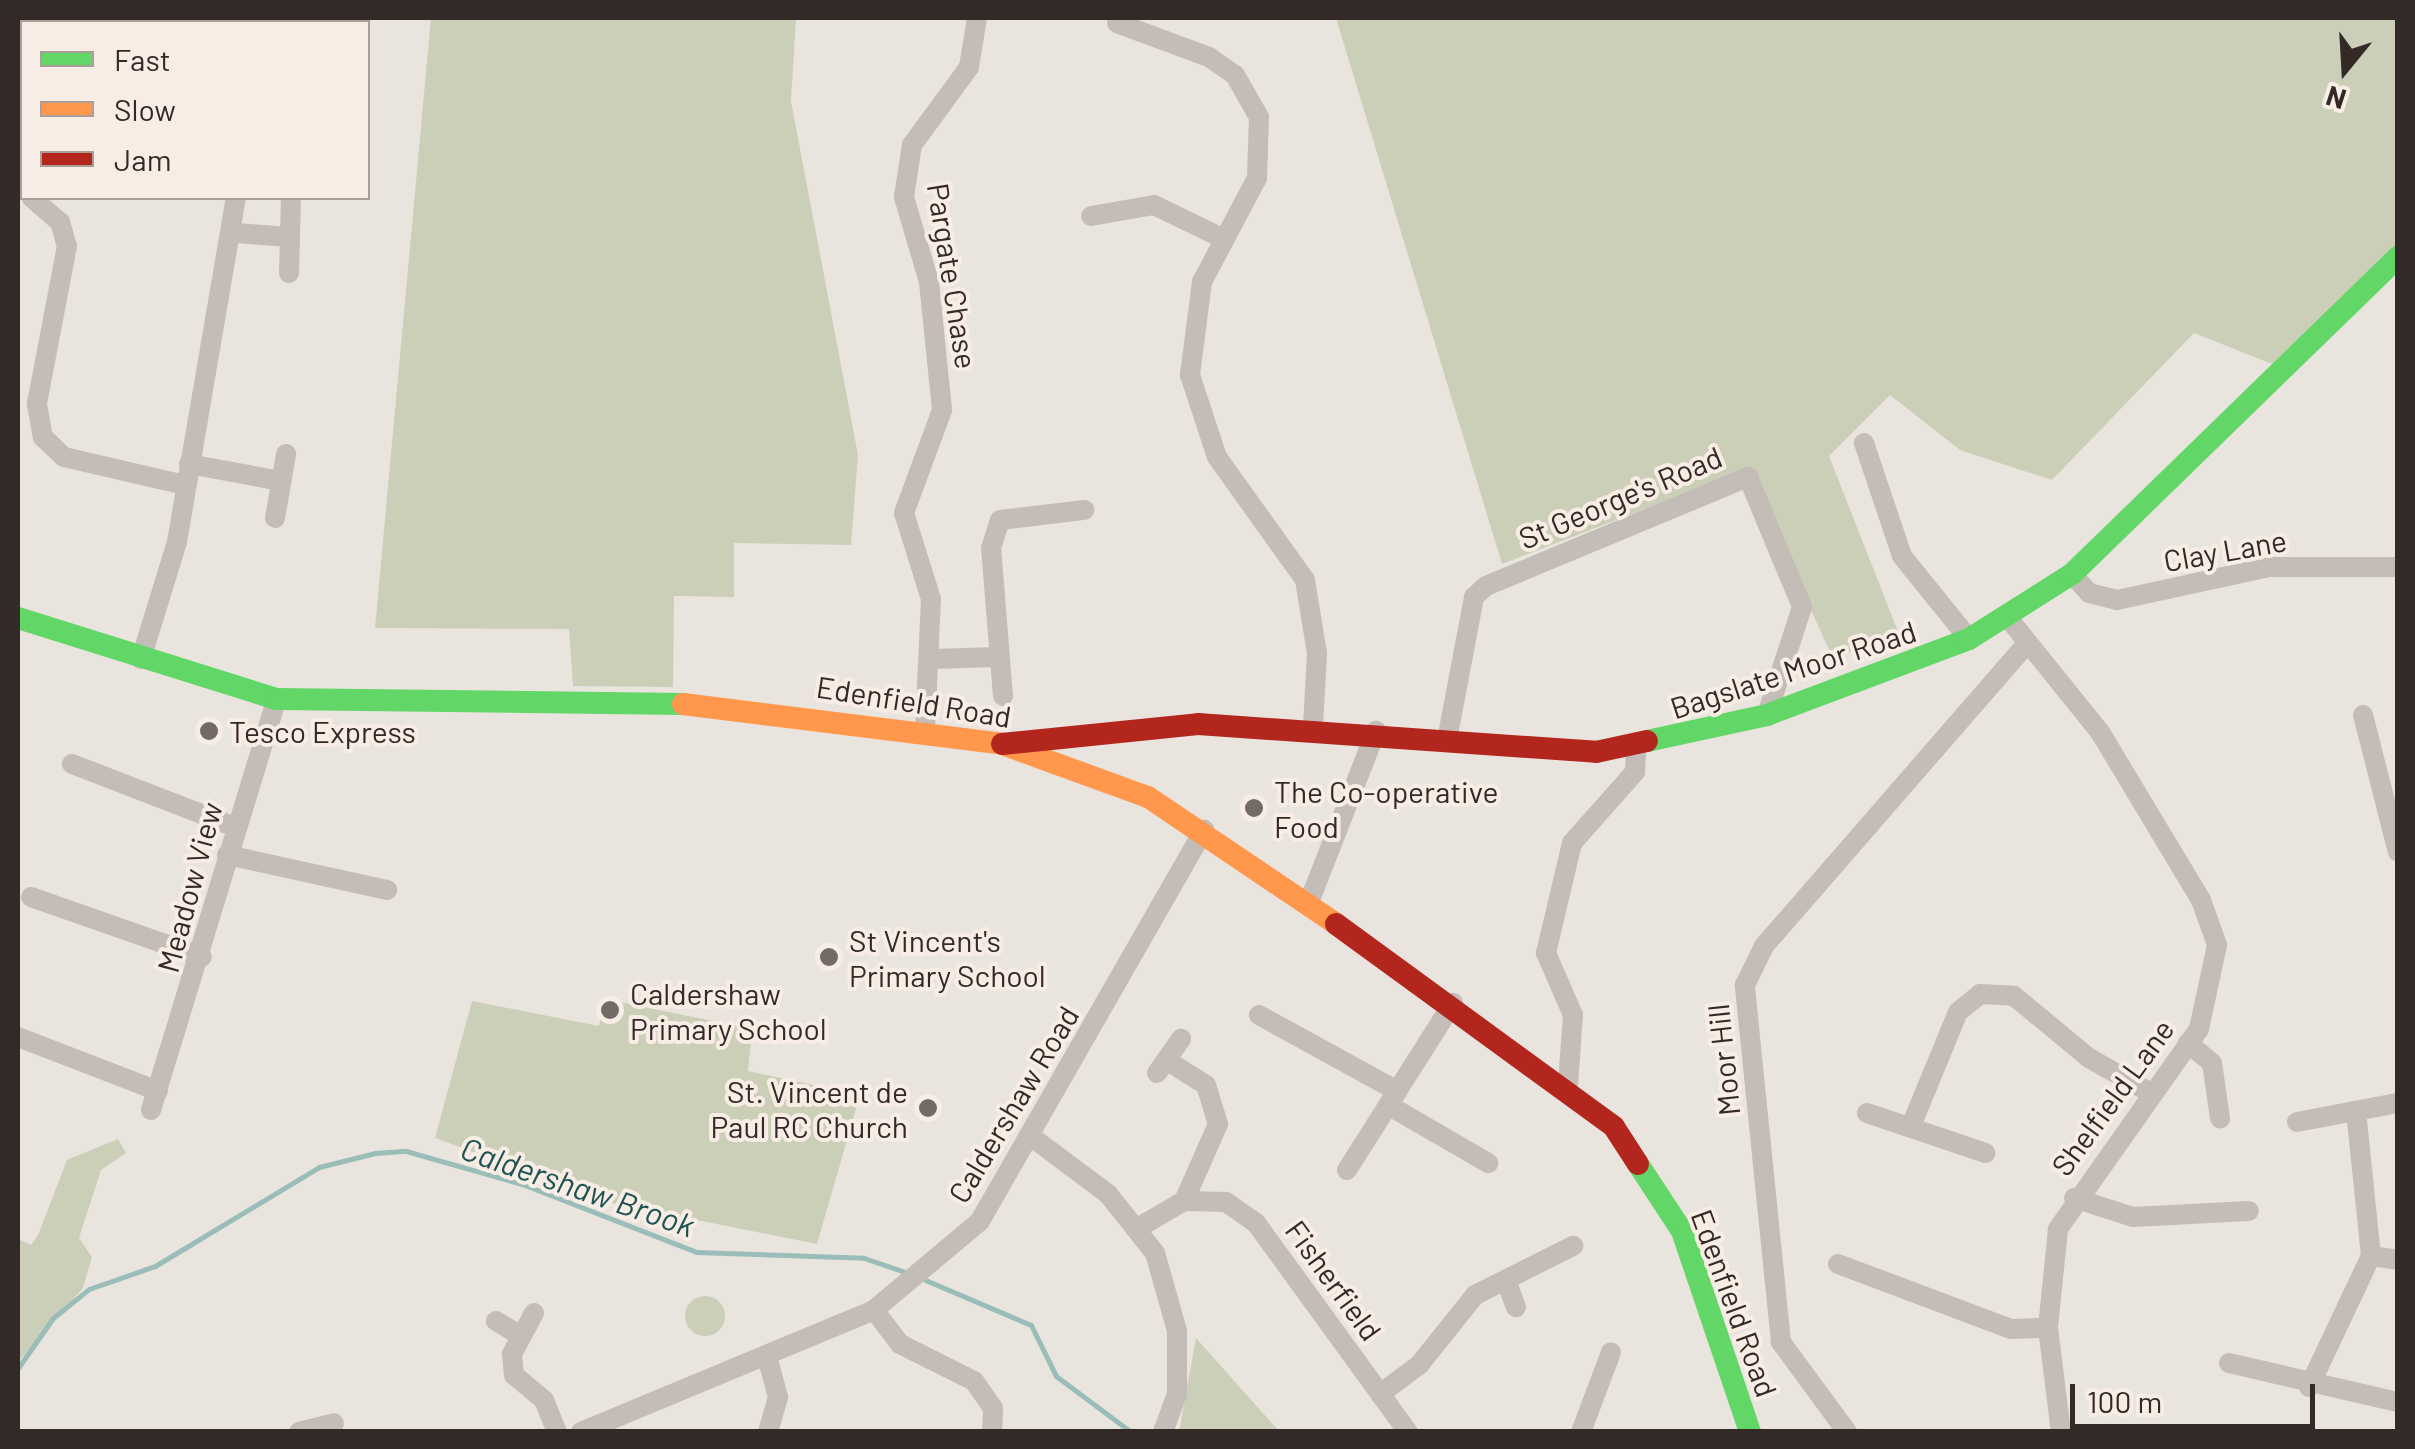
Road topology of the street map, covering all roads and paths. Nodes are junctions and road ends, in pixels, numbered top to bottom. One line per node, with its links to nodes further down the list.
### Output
1 (977, 18): 26 (street, Pargate Chase)
2 (1118, 23): 9 (street)
3 (34, 200): 14 (street)
4 (236, 200): 7 (street)
5 (292, 200): 8 (street)
6 (1091, 216): 9 (street)
7 (234, 233): 8 (street); 14 (street)
8 (290, 237): 11 (street)
9 (1224, 239): 31 (street)
10 (2398, 257): 19 (main road, Bagslate Moor Road)
11 (288, 273)
12 (1864, 443): 22 (street)
13 (286, 454): 15 (street)
14 (187, 474): 15 (street); 25 (street)
15 (281, 481): 17 (street)
16 (1084, 510): 24 (street)
17 (275, 518)
18 (2398, 567): 19 (street, Clay Lane)
19 (2072, 574): 21 (main road, Bagslate Moor Road)
20 (18, 618): 25 (main road, Edenfield Road)
21 (2009, 619): 22 (main road, Bagslate Moor Road); 23 (street, Shelfield Lane)
22 (1970, 639): 29 (main road, Bagslate Moor Road)
23 (2027, 642): 52 (street, Shelfield Lane); 99 (street, Moor Hill)
24 (996, 656): 26 (street); 27 (street)
25 (141, 659): 28 (main road, Edenfield Road)
26 (932, 660): 32 (street, Pargate Chase)
27 (1003, 696)
28 (277, 699): 32 (main road, Edenfield Road); 40 (street, Meadow View)
29 (1767, 714): 35 (street, St George's Road); 37 (main road, Bagslate Moor Road)
30 (2364, 716): 42 (street)
31 (1313, 728): 33 (main road, Bagslate Moor Road); 34 (main road, Bagslate Moor Road)
32 (925, 730): 36 (main road, Edenfield Road)
33 (1100, 730): 36 (main road, Bagslate Moor Road); 39 (main road)
34 (1376, 731): 35 (main road, Bagslate Moor Road); 46 (street)
35 (1447, 740): 37 (main road, Bagslate Moor Road)
36 (1002, 744): 39 (main road, Edenfield Road)
37 (1636, 751): 53 (street)
38 (72, 764): 40 (street)
39 (1086, 769): 41 (main road, Edenfield Road)
40 (235, 827): 43 (street, Meadow View)
41 (1204, 830): 46 (main road, Edenfield Road); 62 (street, Caldershaw Road)
42 (2398, 852)
43 (227, 855): 44 (street); 47 (street, Meadow View)
44 (388, 890)
45 (30, 898): 47 (street)
46 (1309, 902): 48 (main road, Edenfield Road)
47 (202, 957): 50 (street, Meadow View)
48 (1454, 1004): 53 (main road, Edenfield Road); 55 (street)
49 (1258, 1015): 55 (street)
50 (18, 1037)
51 (1182, 1039): 67 (street)
52 (2188, 1043): 54 (street, Shelfield Lane); 59 (street)
53 (1568, 1084): 84 (main road, Edenfield Road)
54 (2149, 1092): 61 (street); 66 (street, Shelfield Lane)
55 (1392, 1098): 64 (street); 65 (street)
56 (2398, 1103): 57 (street)
57 (2356, 1112): 60 (street); 71 (street)
58 (1867, 1114): 61 (street)
59 (2220, 1118)
60 (2297, 1122)
61 (1911, 1126): 63 (street)
62 (1033, 1138): 69 (street); 76 (street, Caldershaw Road)
63 (1985, 1154)
64 (1488, 1163)
65 (1347, 1170)
66 (2074, 1198): 68 (street); 79 (street, Shelfield Lane)
67 (1184, 1201): 69 (street); 86 (street, Fisherfield)
68 (2250, 1210)
69 (1136, 1229): 94 (street)
70 (1572, 1246): 74 (street)
71 (2371, 1256): 72 (street); 85 (street)
72 (2398, 1260)
73 (1838, 1264): 79 (street)
74 (1506, 1280): 75 (street); 86 (street)
75 (1516, 1307)
76 (874, 1310): 82 (street, Caldershaw Road); 93 (street)
77 (534, 1313): 80 (street)
78 (496, 1321): 80 (street)
79 (2048, 1328): 100 (street, Shelfield Lane)
80 (521, 1336): 90 (street)
81 (1611, 1352): 96 (street)
82 (768, 1359): 91 (street, Caldershaw Road); 92 (street)
83 (2229, 1363): 85 (street)
84 (1724, 1386): 97 (main road, Edenfield Road); 98 (main road, Edenfield Road)
85 (2309, 1387): 87 (street)
86 (1380, 1394): 95 (street, Fisherfield)
87 (2398, 1402)
88 (334, 1423): 89 (street)
89 (299, 1432)
90 (557, 1432)
91 (581, 1432)
92 (768, 1432)
93 (992, 1432)
94 (1163, 1432)
95 (1408, 1432)
96 (1581, 1432)
97 (1730, 1432)
98 (1750, 1432)
99 (1846, 1432)
100 (2060, 1432)

